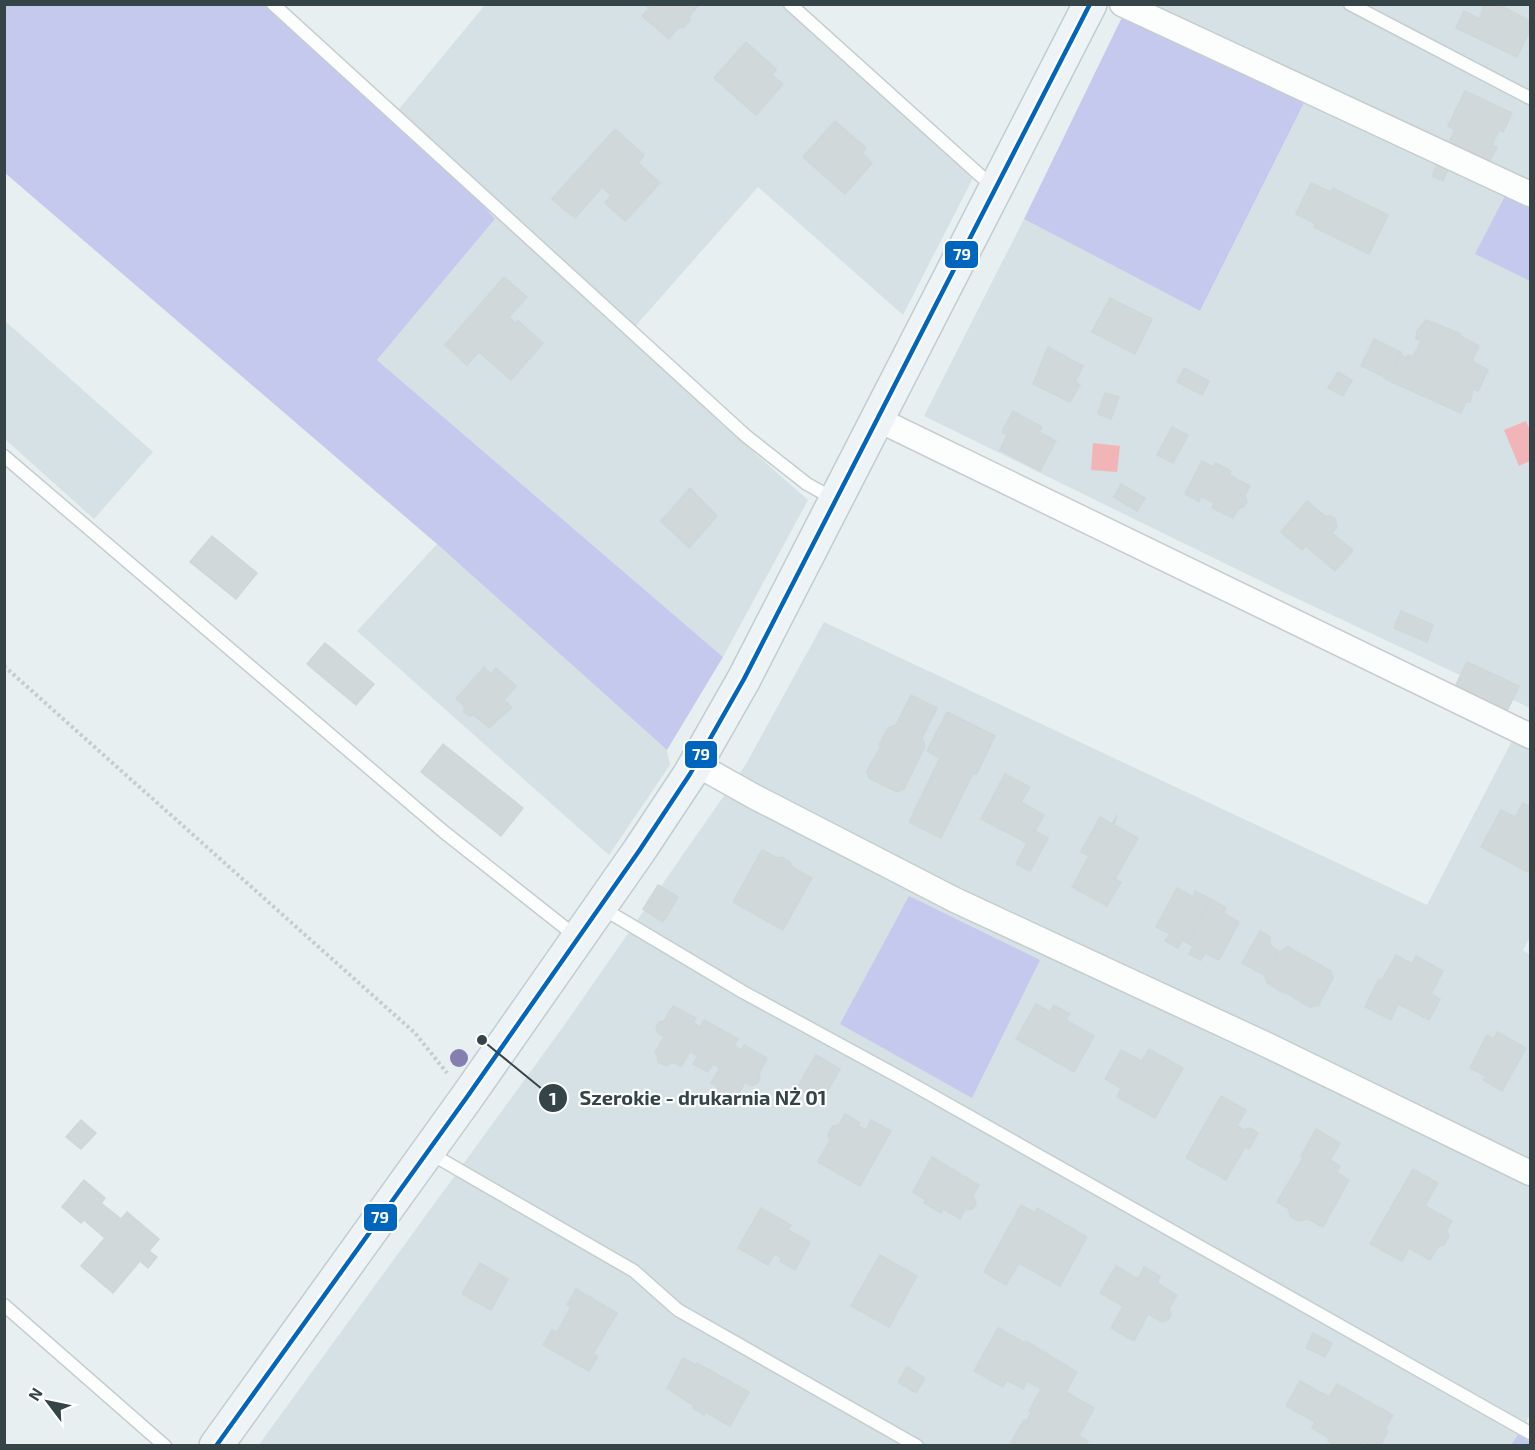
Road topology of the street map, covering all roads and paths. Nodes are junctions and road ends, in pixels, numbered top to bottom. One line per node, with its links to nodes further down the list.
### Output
1 (273, 4): 11 (lane)
2 (790, 4): 7 (lane)
3 (1122, 4): 8 (street)
4 (1350, 4): 6 (lane)
5 (1085, 6): 7 (street)
6 (1530, 98)
7 (997, 185): 9 (street)
8 (1530, 194)
9 (877, 419): 11 (street); 13 (street)
10 (4, 456): 16 (lane)
11 (836, 500): 14 (street)
12 (4, 666): 17 (path)
13 (1530, 736)
14 (696, 764): 15 (street); 19 (street)
15 (600, 907): 16 (street); 21 (lane)
16 (579, 939): 17 (street)
17 (466, 1097): 18 (street)
18 (427, 1152): 23 (street); 24 (lane)
19 (1530, 1173)
20 (4, 1305): 22 (lane)
21 (1530, 1433)
22 (165, 1446)
23 (216, 1446)
24 (917, 1446)

